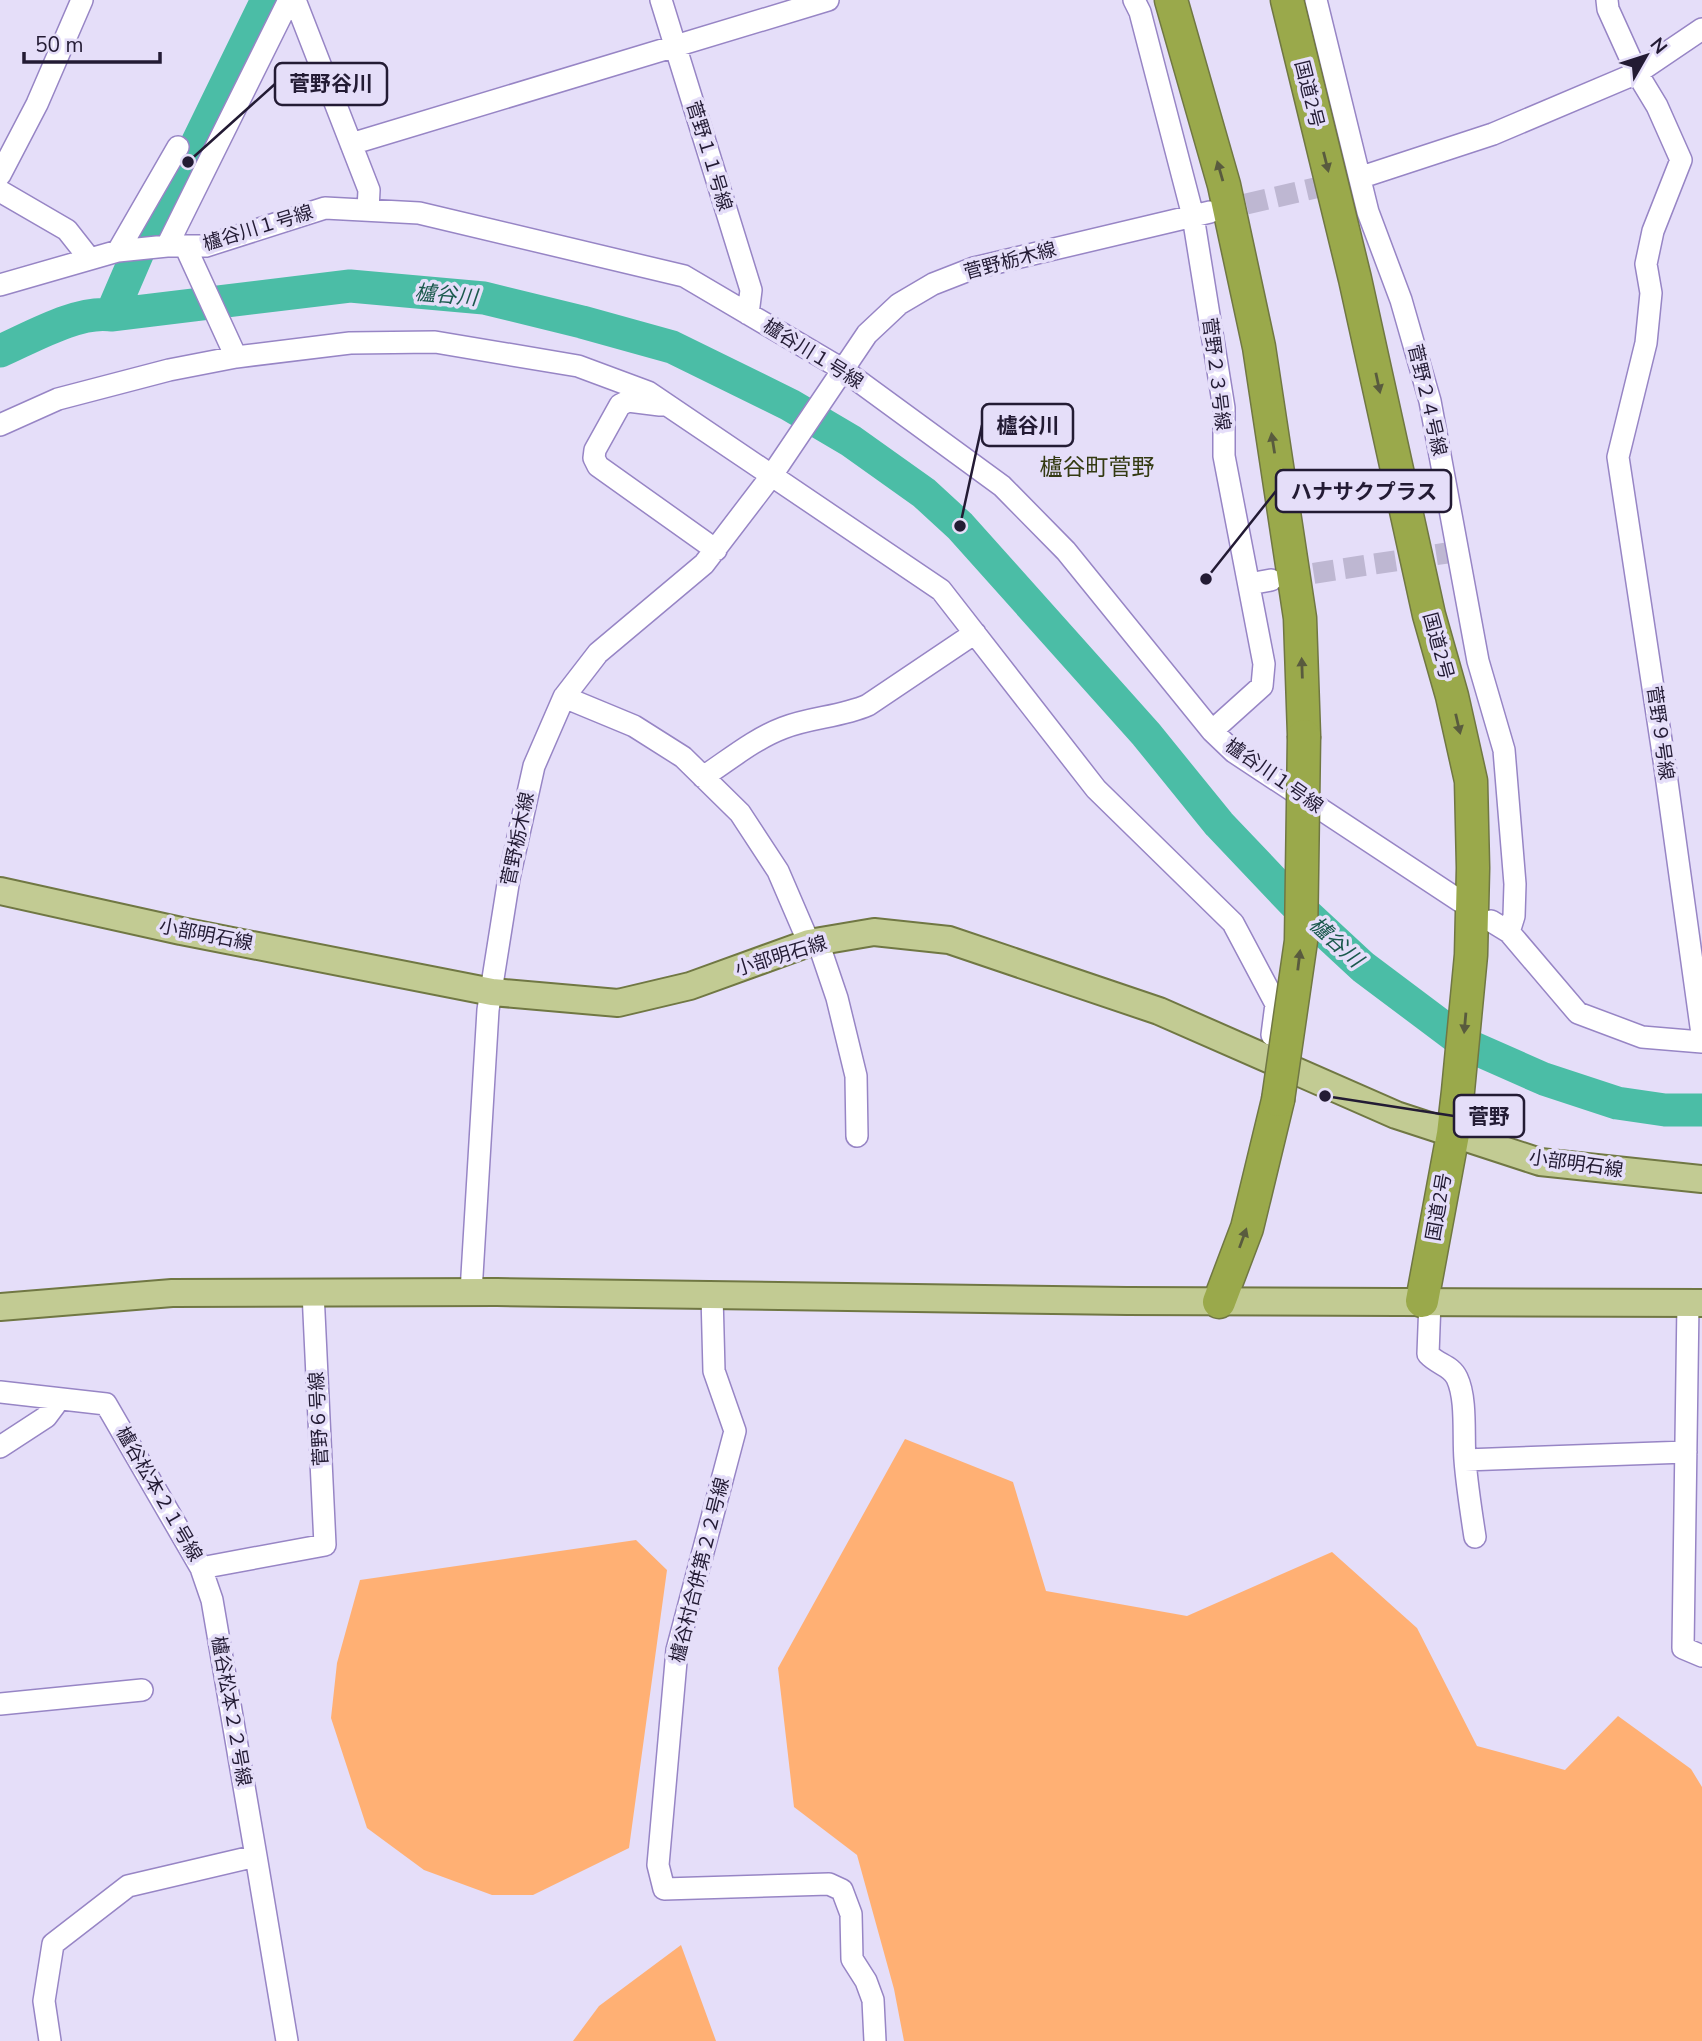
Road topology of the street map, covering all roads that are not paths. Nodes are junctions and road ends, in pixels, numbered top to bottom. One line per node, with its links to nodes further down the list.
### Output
1 (82, 0): 16 (street)
2 (289, 0): 21 (street)
3 (295, 0): 14 (street)
4 (661, 0): 12 (street, 菅野１１号線)
5 (828, 0): 12 (street)
6 (1134, 0): 20 (street, 菅野２３号線)
7 (1171, 0): 51 (highway, one-way to 7, bridge)
8 (1287, 0): 45 (highway, 国道2号, one-way to 45)
9 (1316, 0): 43 (street, 菅野２４号線)
10 (1606, 0): 13 (street, 菅野９号線)
11 (1702, 29): 13 (street)
12 (675, 46): 14 (street); 25 (street, 菅野１１号線)
13 (1637, 73): 17 (street); 42 (street, 菅野９号線)
14 (352, 144): 19 (street)
15 (178, 146): 22 (street)
16 (0, 175)
17 (1368, 175)
18 (0, 191): 23 (street)
19 (368, 210): 21 (street, 櫨谷川１号線); 25 (street, 櫨谷川１号線)
20 (1201, 214): 27 (street, 菅野栃木線); 33 (street, 菅野２３号線)
21 (176, 247): 22 (street, 櫨谷川１号線); 26 (street)
22 (118, 251): 23 (street, 櫨谷川１号線)
23 (89, 258): 24 (street, 櫨谷川１号線)
24 (0, 285)
25 (748, 314): 27 (street, 櫨谷川１号線)
26 (236, 357): 28 (street); 29 (street)
27 (842, 369): 30 (street, 菅野栃木線); 36 (street, 櫨谷川１号線)
28 (670, 406): 30 (street); 31 (street)
29 (0, 425)
30 (772, 475): 31 (street, 菅野栃木線); 34 (street)
31 (716, 550): 35 (street, 菅野栃木線)
32 (1270, 580): 33 (street)
33 (1249, 584): 36 (street, 菅野２３号線)
34 (975, 633): 37 (street); 44 (street)
35 (564, 697): 37 (street); 41 (street, 菅野栃木線)
36 (1212, 731): 39 (street, 櫨谷川１号線)
37 (703, 777): 40 (street)
38 (0, 891): 41 (main road, 小部明石線)
39 (1460, 901)
40 (813, 943): 41 (main road, 小部明石線); 44 (main road, 小部明石線); 46 (street)
41 (492, 992): 49 (street, 菅野栃木線)
42 (1702, 1034)
43 (1702, 1042)
44 (1270, 1060): 45 (main road, 小部明石線)
45 (1453, 1134): 47 (main road, 小部明石線); 52 (highway, 国道2号)
46 (857, 1136)
47 (1702, 1179)
48 (313, 1292): 49 (main road); 54 (main road); 61 (street, 菅野６号線)
49 (471, 1292): 50 (main road)
50 (712, 1296): 51 (main road); 69 (street, 櫨谷村合併第２２号線)
51 (1219, 1301): 52 (main road)
52 (1426, 1301): 53 (main road); 59 (street)
53 (1695, 1303): 58 (street)
54 (0, 1307)
55 (0, 1392): 56 (street, 櫨谷松本２１号線)
56 (54, 1398): 57 (street); 62 (street, 櫨谷松本２１号線)
57 (0, 1447)
58 (1686, 1452): 59 (street); 63 (street)
59 (1465, 1460): 60 (street)
60 (1475, 1537)
61 (325, 1545): 62 (street, 櫨谷松本２１号線)
62 (201, 1568): 66 (street, 櫨谷松本２２号線)
63 (1693, 1652)
64 (142, 1690): 65 (street)
65 (0, 1704)
66 (256, 1856): 67 (street); 68 (street, 櫨谷松本２２号線)
67 (50, 2041)
68 (287, 2041)
69 (875, 2041)

